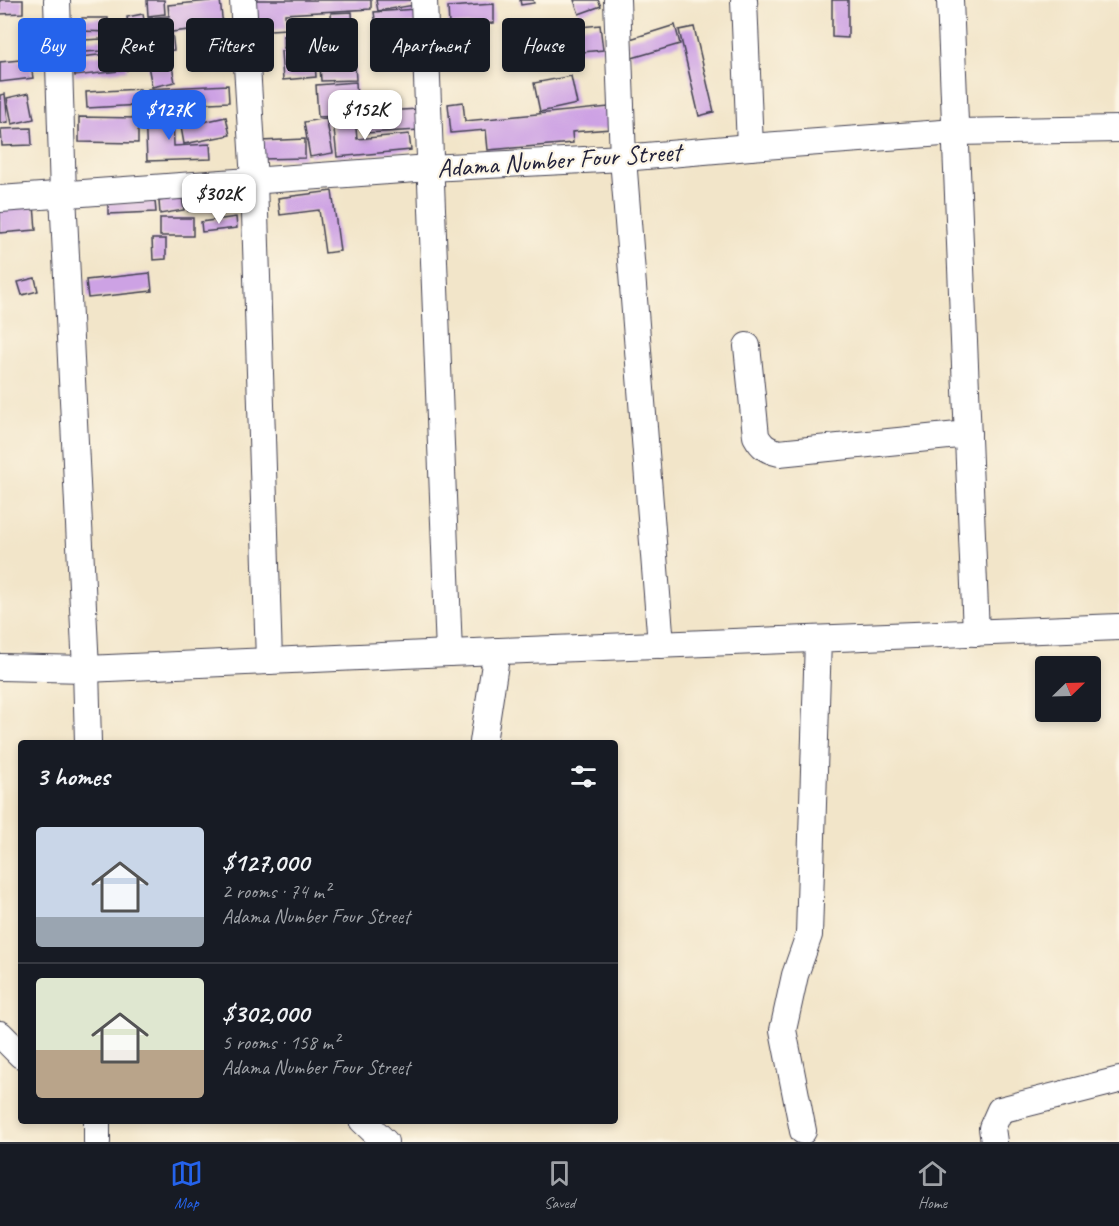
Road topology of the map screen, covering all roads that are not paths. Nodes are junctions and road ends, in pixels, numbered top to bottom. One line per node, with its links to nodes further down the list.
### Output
1 (57, 0): 13 (street)
2 (243, 0): 12 (street)
3 (424, 0): 11 (street)
4 (617, 0): 10 (street)
5 (744, 0): 9 (street)
6 (950, 0): 8 (street)
7 (1119, 129): 8 (street, Adama Number Four Street)
8 (956, 132): 9 (street, Adama Number Four Street); 16 (street)
9 (750, 147): 10 (street, Adama Number Four Street)
10 (623, 158): 11 (street, Adama Number Four Street); 20 (street)
11 (430, 168): 12 (street, Adama Number Four Street); 22 (street)
12 (254, 181): 13 (street, Adama Number Four Street); 23 (street)
13 (63, 194): 14 (street, Adama Number Four Street); 25 (street)
14 (0, 199)
15 (747, 346): 16 (street)
16 (968, 434): 18 (street)
17 (1119, 627): 18 (street)
18 (976, 633): 19 (street)
19 (818, 639): 20 (street); 32 (street)
20 (662, 645): 21 (street)
21 (497, 651): 22 (street); 27 (street)
22 (448, 652): 23 (street)
23 (269, 661): 25 (street)
24 (0, 667): 25 (street)
25 (86, 669): 26 (street)
26 (88, 740)
27 (483, 740)
28 (0, 1034): 29 (street)
29 (18, 1052)
30 (1119, 1080): 34 (street)
31 (366, 1124): 33 (street)
32 (802, 1131)
33 (385, 1142)
34 (994, 1142)

